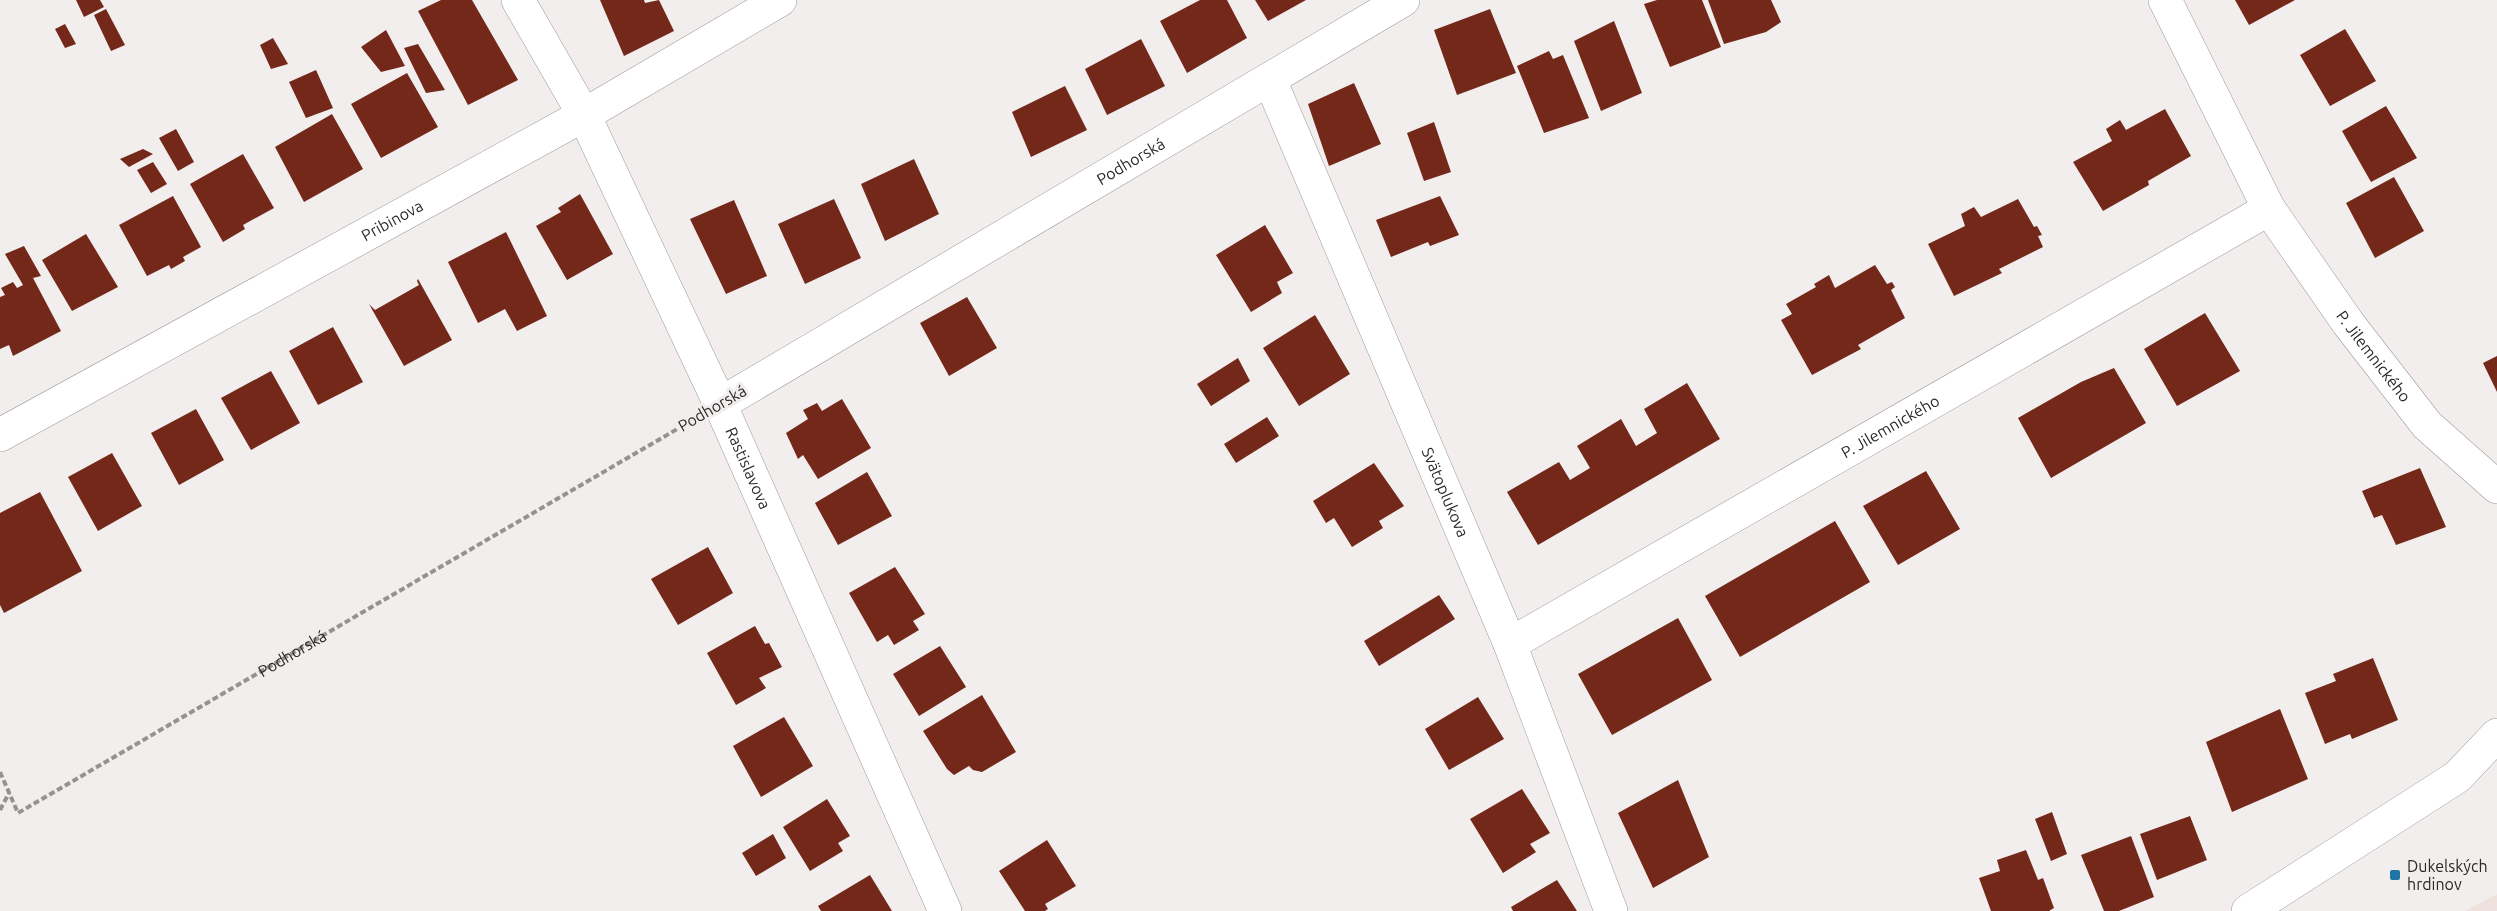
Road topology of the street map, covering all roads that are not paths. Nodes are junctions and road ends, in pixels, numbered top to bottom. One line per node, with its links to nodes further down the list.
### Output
1 (518, 0): 6 (street, Rastislavova)
2 (780, 0): 6 (street, Pribinova)
3 (1403, 0): 5 (street, Podhorská)
4 (2165, 0): 7 (street, P. Jilemnického)
5 (1270, 80): 8 (street, Podhorská); 11 (street, Svätoplukova)
6 (584, 115): 8 (street, Rastislavova); 9 (street, Pribinova)
7 (2269, 209): 10 (street, P. Jilemnického); 11 (street, P. Jilemnického)
8 (720, 404): 13 (street, Rastislavova)
9 (0, 435)
10 (2497, 487)
11 (1510, 644): 14 (street, Svätoplukova)
12 (2497, 735): 15 (street)
13 (945, 911)
14 (1611, 911)
15 (2248, 911)

